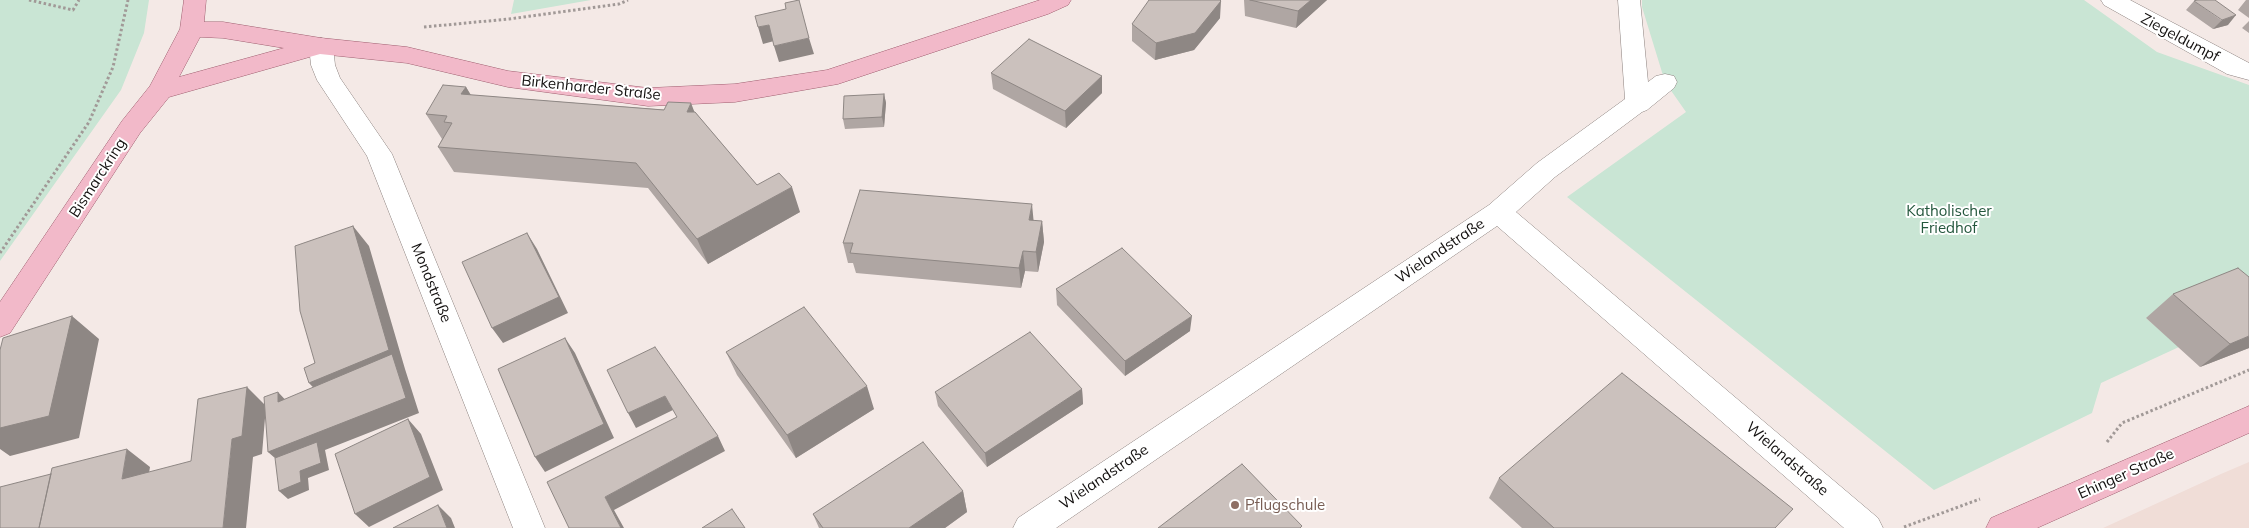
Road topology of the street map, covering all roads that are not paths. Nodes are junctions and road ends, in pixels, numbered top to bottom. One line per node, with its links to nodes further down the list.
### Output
1 (195, 0): 5 (main road)
2 (1060, 0): 6 (main road, Birkenharder Straße)
3 (1629, 0): 10 (street)
4 (2127, 3): 7 (street, Ziegeldumpf)
5 (192, 29): 6 (main road, Birkenharder Straße); 9 (main road, Bismarckring)
6 (321, 46): 9 (main road, Birkenharder Straße); 14 (street, Mondstraße)
7 (2249, 72)
8 (1665, 82): 10 (street)
9 (160, 91): 12 (main road, Bismarckring)
10 (1638, 104): 11 (street)
11 (1498, 212): 15 (street, Wielandstraße); 16 (street, Wielandstraße)
12 (0, 325)
13 (2249, 419): 17 (main road, Ehinger Straße)
14 (529, 528)
15 (1029, 528)
16 (1867, 528)
17 (2002, 528)

